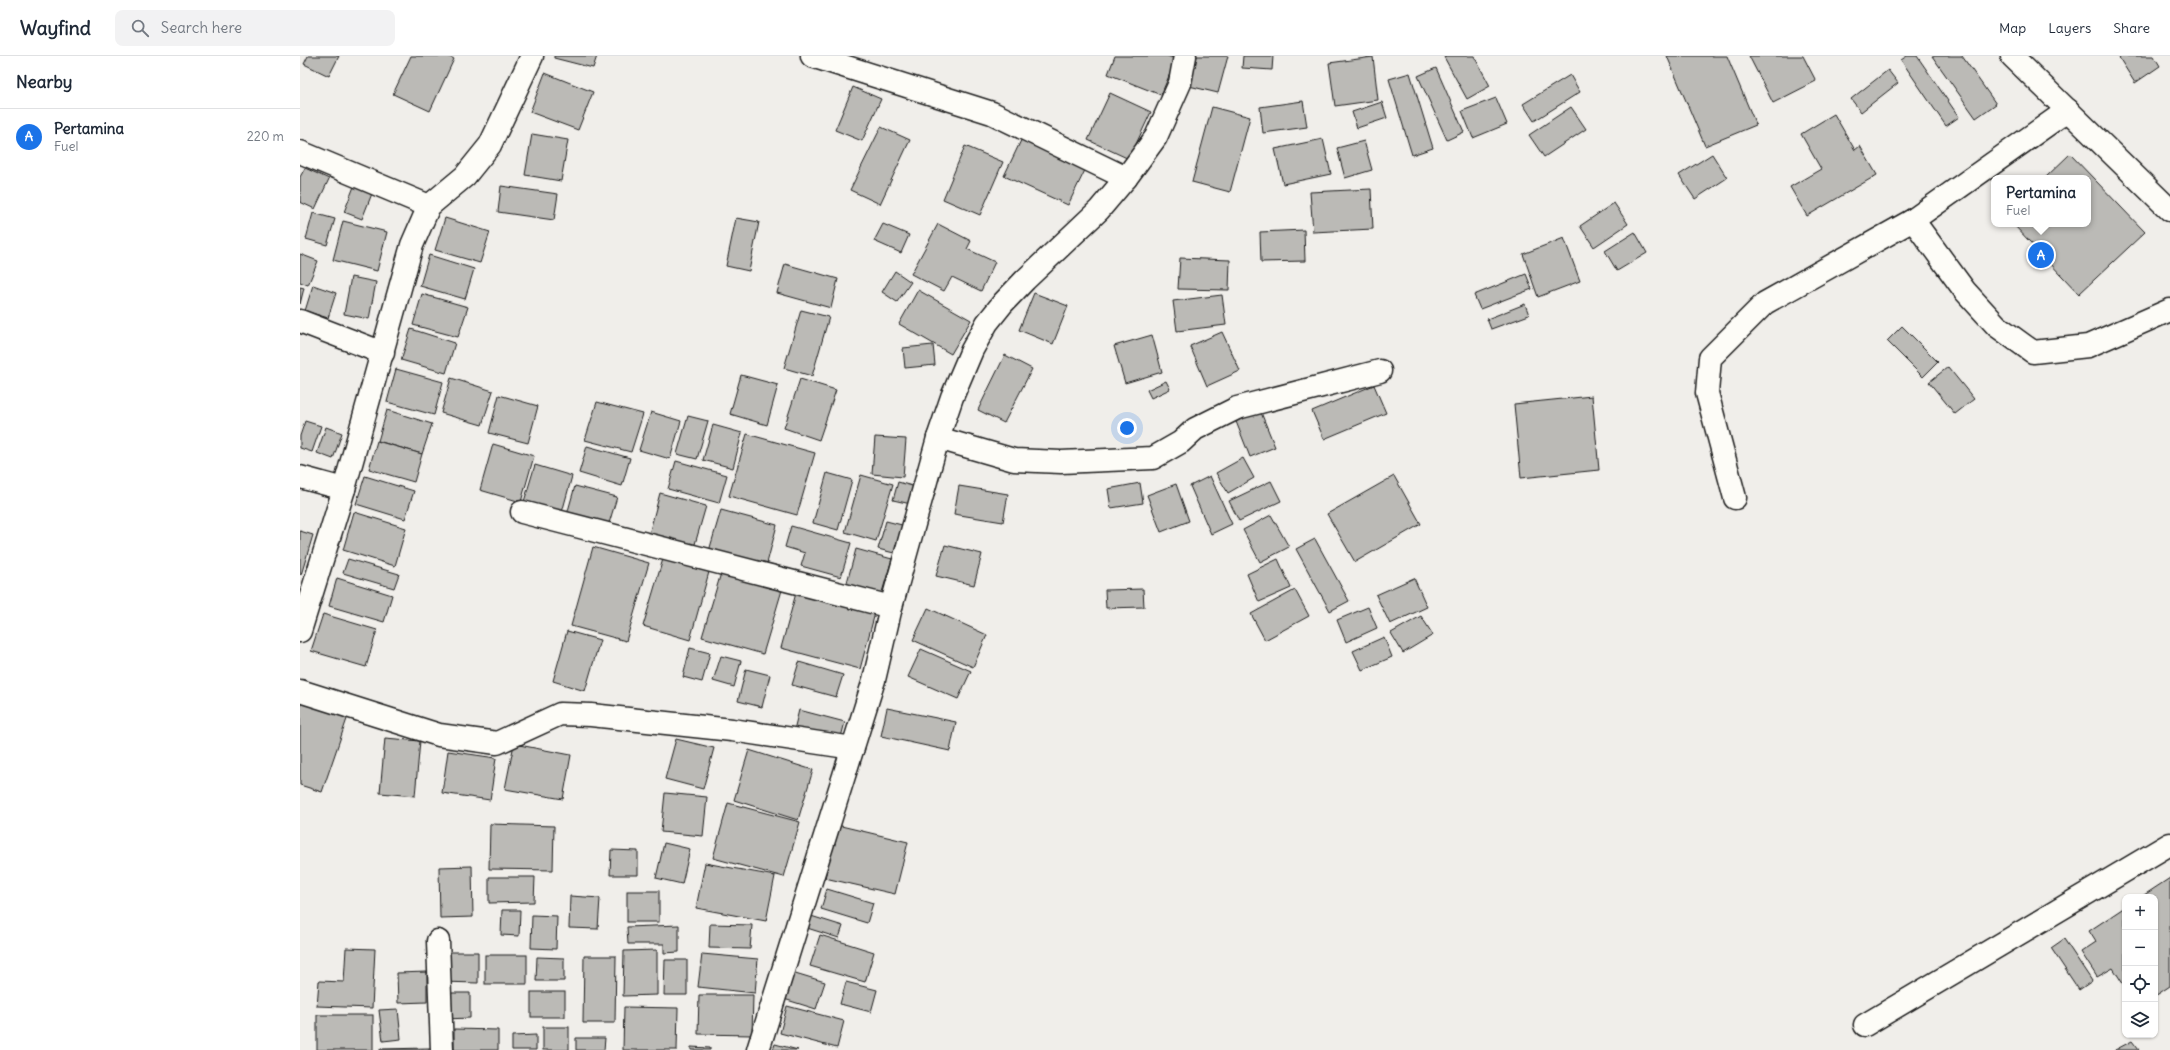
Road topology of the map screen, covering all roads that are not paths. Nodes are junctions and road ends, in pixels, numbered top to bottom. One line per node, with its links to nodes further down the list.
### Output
1 (532, 56): 8 (main road)
2 (812, 56): 7 (main road)
3 (1185, 56): 7 (main road)
4 (2012, 56): 5 (main road)
5 (2068, 110): 9 (main road); 10 (main road)
6 (300, 152): 8 (main road)
7 (1126, 178): 15 (main road)
8 (429, 206): 13 (main road)
9 (2170, 210)
10 (1913, 220): 11 (main road); 18 (main road)
11 (2170, 310)
12 (300, 321): 13 (main road)
13 (383, 353): 17 (main road)
14 (1380, 371): 15 (main road)
15 (938, 438): 20 (main road)
16 (300, 477): 17 (main road)
17 (344, 489): 21 (main road)
18 (1735, 498)
19 (522, 512): 20 (main road)
20 (891, 606): 23 (main road)
21 (302, 617)
22 (300, 691): 23 (main road)
23 (852, 748): 28 (main road)
24 (2170, 844): 26 (main road)
25 (438, 941): 27 (main road)
26 (1865, 1025)
27 (442, 1050)
28 (758, 1050)

